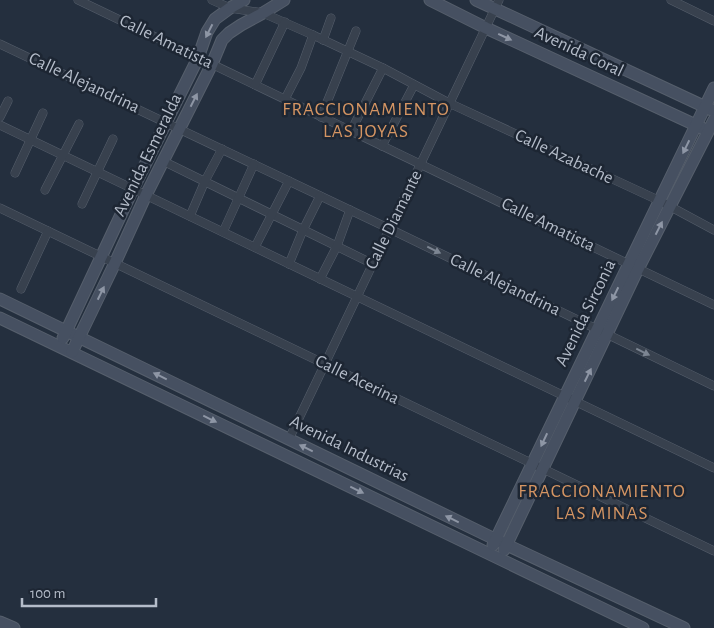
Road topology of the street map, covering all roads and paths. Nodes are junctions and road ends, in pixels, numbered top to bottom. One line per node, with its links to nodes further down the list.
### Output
1 (78, 0): 20 (street, Calle Amatista)
2 (212, 0): 9 (street, Calle Azabache)
3 (244, 0): 9 (street, Avenida Esmeralda)
4 (284, 0): 10 (street, Avenida Esmeralda)
5 (430, 0): 14 (street, Avenida Coral)
6 (476, 0): 8 (street, Avenida Coral)
7 (672, 0): 12 (street)
8 (497, 4): 14 (street, Calle Diamante); 29 (street, Avenida Coral)
9 (230, 8): 10 (street, Calle Azabache); 20 (street, Avenida Esmeralda, one-way to 20)
10 (263, 13): 13 (street, Calle Azabache); 21 (street, Avenida Esmeralda)
11 (331, 18): 17 (street)
12 (714, 21)
13 (285, 22): 16 (street, Calle Azabache); 23 (street)
14 (486, 28): 28 (street, Calle Diamante); 37 (street, Avenida Coral, one-way to 37)
15 (356, 31): 19 (street)
16 (313, 35): 17 (street, Calle Azabache); 26 (street)
17 (323, 40): 19 (street, Calle Azabache)
18 (0, 44): 34 (street, Calle Alejandrina)
19 (348, 52): 22 (street, Calle Azabache); 32 (street)
20 (198, 58): 21 (street, Calle Amatista); 34 (street, Avenida Esmeralda)
21 (212, 64): 23 (street, Calle Amatista); 38 (street, Avenida Esmeralda, one-way to 21)
22 (383, 68): 24 (street, Calle Azabache); 39 (street)
23 (255, 85): 26 (street, Calle Amatista)
24 (414, 85): 28 (street, Calle Azabache); 43 (street)
25 (714, 88): 29 (street, Avenida Sirconia)
26 (285, 99): 32 (street, Calle Amatista)
27 (8, 101): 31 (street)
28 (450, 103): 48 (street, Calle Diamante); 58 (street, Calle Azabache)
29 (709, 109): 37 (street, Avenida Sirconia)
30 (44, 113): 41 (street)
31 (0, 117)
32 (321, 117): 39 (street, Calle Amatista)
33 (714, 120): 40 (street, Avenida Sirconia)
34 (165, 122): 38 (street, Calle Alejandrina); 53 (street, Avenida Esmeralda)
35 (79, 124): 45 (street)
36 (0, 125): 41 (street)
37 (696, 125): 40 (street, Avenida Coral); 58 (street, Avenida Sirconia, one-way to 58)
38 (179, 129): 44 (street, Calle Alejandrina); 46 (street, Avenida Esmeralda)
39 (351, 131): 43 (street, Calle Amatista)
40 (711, 133): 60 (street, Avenida Sirconia)
41 (30, 139): 45 (street); 50 (street)
42 (113, 139): 49 (street)
43 (382, 146): 48 (street, Calle Amatista)
44 (222, 149): 47 (street, Calle Alejandrina); 51 (street)
45 (63, 155): 49 (street); 54 (street)
46 (163, 161): 51 (street); 55 (street, Avenida Esmeralda)
47 (254, 164): 52 (street, Calle Alejandrina); 57 (street)
48 (421, 164): 65 (street, Calle Diamante); 76 (street, Calle Amatista)
49 (97, 171): 53 (street); 59 (street)
50 (15, 173)
51 (205, 181): 57 (street); 64 (street)
52 (289, 181): 56 (street, Calle Alejandrina); 63 (street)
53 (133, 189): 55 (street); 72 (street, Avenida Esmeralda)
54 (45, 190)
55 (146, 195): 64 (street); 73 (street, Avenida Esmeralda)
56 (320, 196): 62 (street, Calle Alejandrina); 66 (street)
57 (239, 198): 63 (street); 69 (street)
58 (660, 201): 60 (street, Calle Azabache); 76 (street, Avenida Sirconia)
59 (82, 204)
60 (670, 207): 67 (street, Calle Azabache); 76 (street, Avenida Sirconia, one-way to 60)
61 (0, 208): 68 (street, Calle Acerina)
62 (350, 210): 65 (street, Calle Alejandrina); 70 (street)
63 (271, 214): 66 (street); 71 (street)
64 (190, 216): 69 (street)
65 (390, 229): 75 (street, Calle Diamante); 84 (street, Calle Alejandrina, one-way to 84)
66 (303, 230): 70 (street); 74 (street)
67 (714, 230)
68 (48, 231): 72 (street, Calle Acerina); 78 (street)
69 (223, 232): 71 (street)
70 (337, 246): 75 (street); 77 (street)
71 (255, 247): 74 (street)
72 (101, 256): 73 (street, Calle Acerina); 83 (street, Avenida Esmeralda)
73 (115, 263): 85 (street, Avenida Esmeralda, one-way to 73); 88 (street, Calle Acerina)
74 (289, 264): 77 (street)
75 (373, 264): 79 (street, Calle Diamante)
76 (634, 267): 81 (street, Calle Amatista); 84 (street, Avenida Sirconia)
77 (320, 278): 79 (street)
78 (21, 288)
79 (357, 297): 88 (street, Calle Diamante); 90 (street)
80 (0, 299): 83 (street, Avenida Industrias)
81 (714, 305)
82 (0, 318): 86 (street, Avenida Industrias)
83 (66, 331): 85 (street, Avenida Industrias); 86 (street, Avenida Esmeralda)
84 (602, 333): 89 (street, Calle Alejandrina, one-way to 89); 90 (street, Avenida Sirconia)
85 (80, 337): 87 (street, Avenida Esmeralda); 91 (street, Avenida Industrias, one-way to 85)
86 (59, 346): 87 (street, Avenida Industrias)
87 (72, 352): 96 (street, Avenida Industrias, one-way to 96)
88 (325, 364): 91 (street, Calle Diamante); 92 (street, Calle Acerina)
89 (714, 386)
90 (570, 399): 92 (street, Avenida Sirconia); 93 (street)
91 (289, 439): 94 (street, Avenida Industrias, one-way to 91)
92 (538, 467): 94 (street, Avenida Sirconia); 95 (street, Calle Acerina)
93 (714, 468)
94 (502, 542): 96 (street, Avenida Sirconia); 97 (street, Avenida Sirconia); 101 (street, Avenida Industrias)
95 (714, 551)
96 (489, 554): 97 (street, Avenida Industrias)
97 (500, 558): 100 (street, Avenida Industrias)
98 (0, 622): 99 (street)
99 (14, 628)
100 (644, 628)
101 (684, 628)

